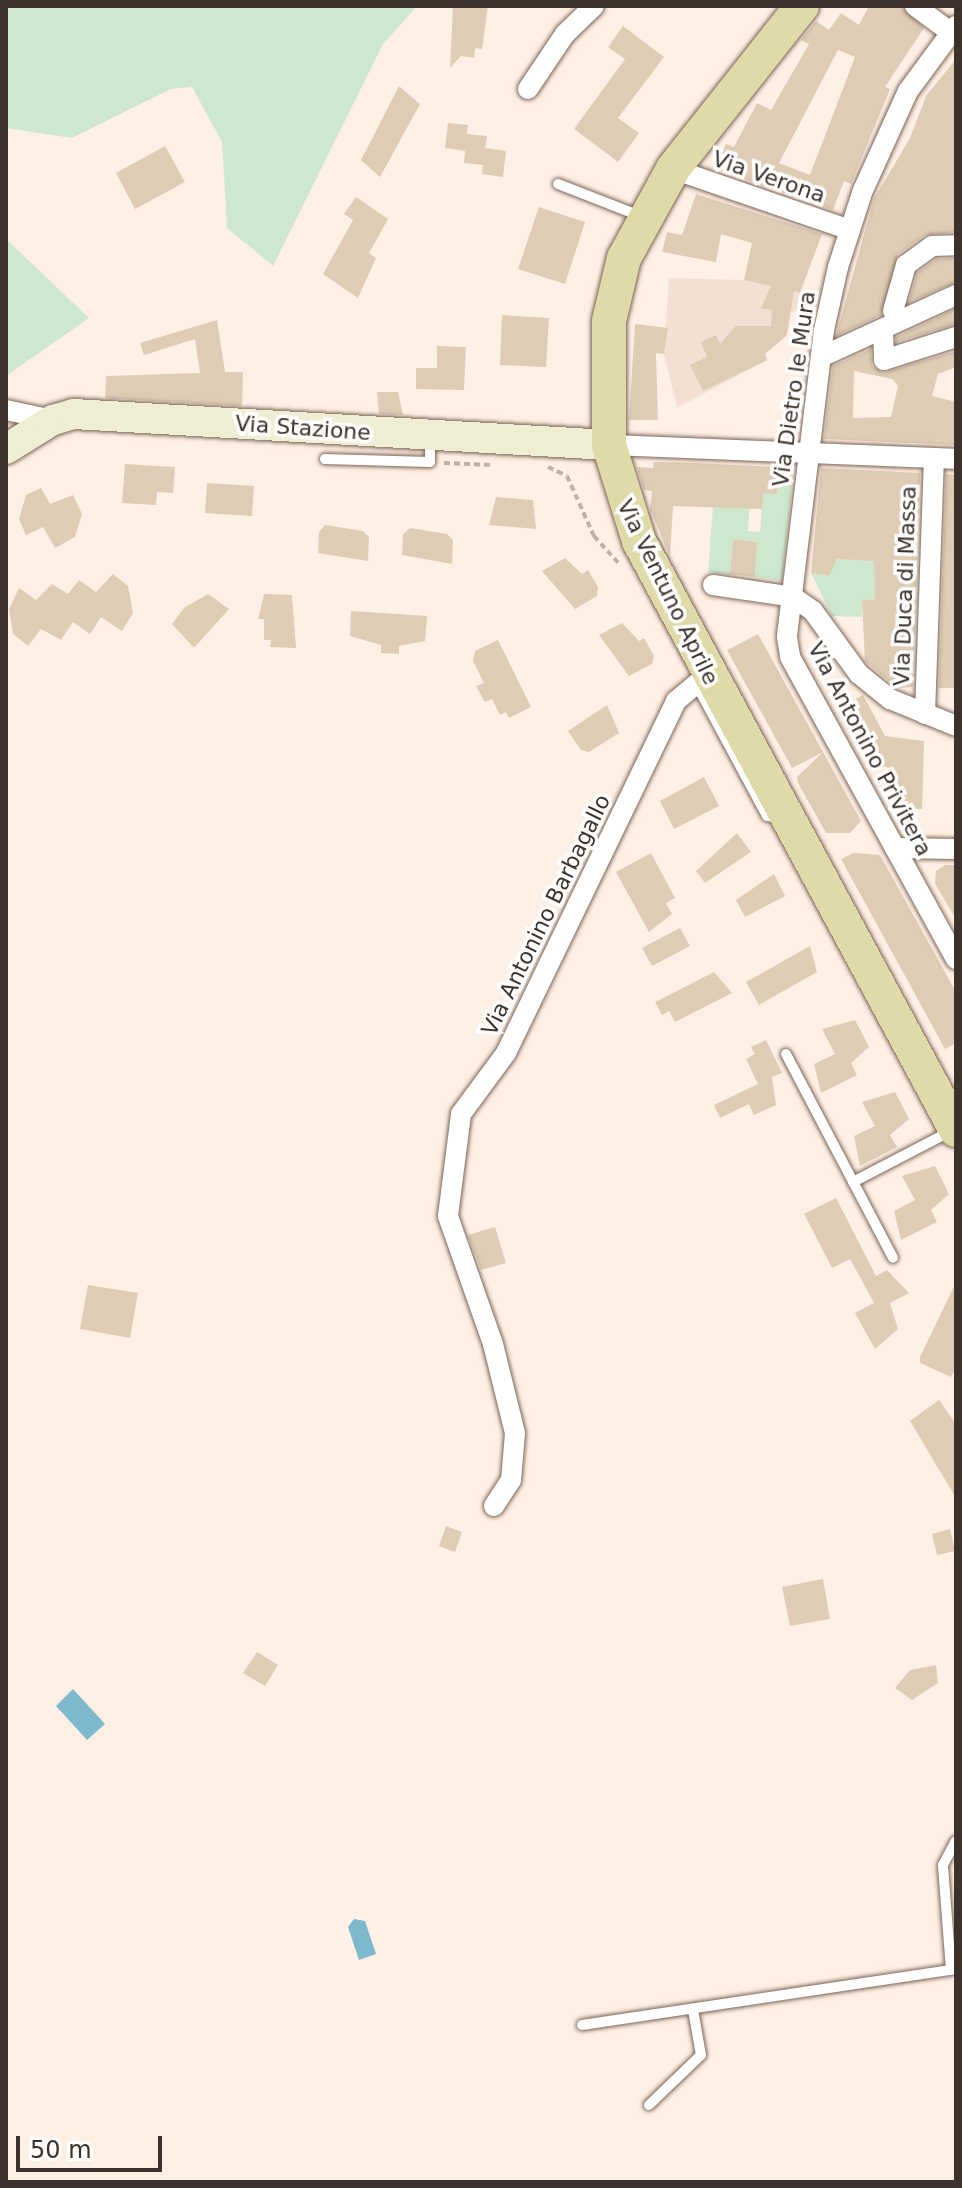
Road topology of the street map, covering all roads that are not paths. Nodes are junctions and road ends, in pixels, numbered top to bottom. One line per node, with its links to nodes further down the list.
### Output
1 (594, 6): 5 (street)
2 (802, 6): 6 (main road, Via Ventuno Aprile)
3 (915, 6): 4 (street)
4 (952, 29): 9 (street, Via Dietro le Mura)
5 (528, 89)
6 (673, 169): 8 (main road, Via Ventuno Aprile); 9 (street, Via Verona)
7 (558, 184): 8 (lane)
8 (642, 217): 18 (main road, Via Ventuno Aprile)
9 (850, 230): 15 (street, Via Dietro le Mura)
10 (956, 245): 12 (street)
11 (956, 295): 13 (street)
12 (893, 311)
13 (883, 330): 14 (street); 15 (street)
14 (956, 337)
15 (821, 357): 21 (street, Via Dietro le Mura)
16 (6, 410): 17 (street)
17 (53, 420): 19 (main road, Via Stazione); 20 (main road, Via Stazione)
18 (609, 445): 19 (main road, Via Stazione); 21 (street); 27 (main road, Via Ventuno Aprile)
19 (358, 446): 22 (lane)
20 (6, 449)
21 (807, 454): 23 (street); 26 (street, Via Dietro le Mura)
22 (325, 459)
23 (934, 459): 24 (street); 28 (street, Via Duca di Massa)
24 (956, 459)
25 (713, 585): 26 (street)
26 (793, 597): 28 (street); 30 (street, Via Antonino Privitera)
27 (702, 679): 34 (main road, Via Ventuno Aprile); 37 (street, Via Antonino Barbagallo)
28 (925, 714): 29 (street)
29 (956, 726)
30 (895, 848): 31 (street); 32 (street, Via Antonino Privitera)
31 (956, 849)
32 (956, 959)
33 (786, 1054): 35 (lane)
34 (956, 1129): 35 (lane)
35 (853, 1182): 36 (lane)
36 (893, 1258)
37 (494, 1506)
38 (956, 1841): 39 (lane)
39 (693, 2010): 40 (lane); 41 (lane)
40 (582, 2025)
41 (649, 2105)

